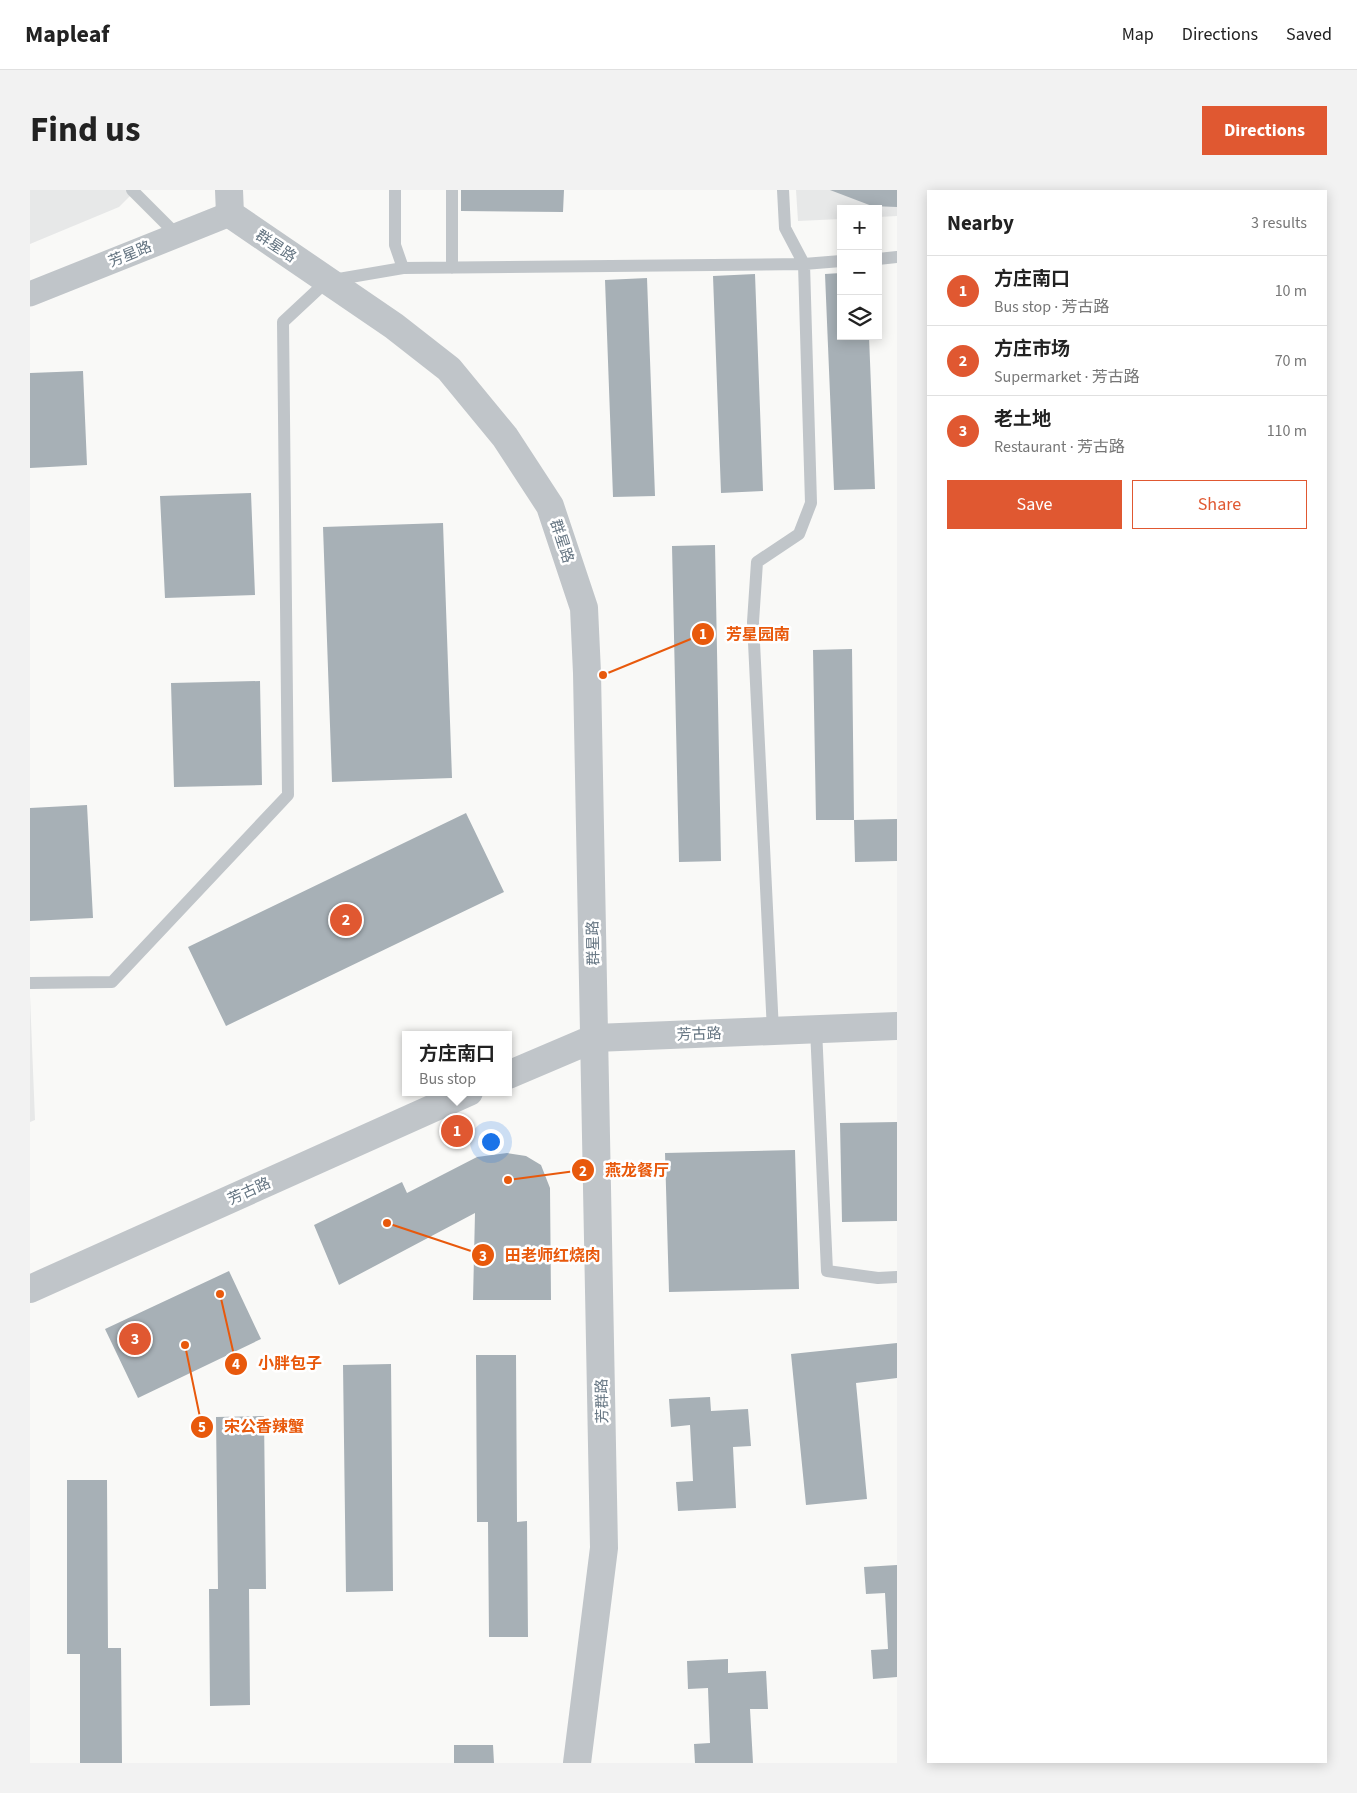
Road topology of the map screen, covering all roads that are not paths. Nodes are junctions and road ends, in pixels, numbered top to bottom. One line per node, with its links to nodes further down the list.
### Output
1 (132, 190): 6 (lane)
2 (395, 190): 11 (lane)
3 (452, 190): 12 (lane)
4 (783, 190): 10 (lane)
5 (230, 202): 6 (street, 芳星路); 13 (street, 群星路)
6 (177, 235): 14 (street, 芳星路)
7 (897, 257): 8 (lane)
8 (882, 259)
9 (837, 261): 10 (lane)
10 (804, 264): 12 (lane); 18 (lane)
11 (403, 268): 12 (lane); 13 (lane)
12 (452, 268)
13 (327, 281): 15 (lane); 19 (street, 群星路)
14 (30, 294)
15 (30, 983)
16 (897, 1026): 17 (street, 芳古路)
17 (816, 1029): 18 (street, 芳古路); 22 (lane)
18 (773, 1031): 19 (street, 芳古路)
19 (594, 1038): 20 (street, 芳古路); 24 (street, 芳群路)
20 (512, 1073)
21 (460, 1096): 23 (street, 芳古路)
22 (897, 1277)
23 (30, 1289)
24 (576, 1763)

